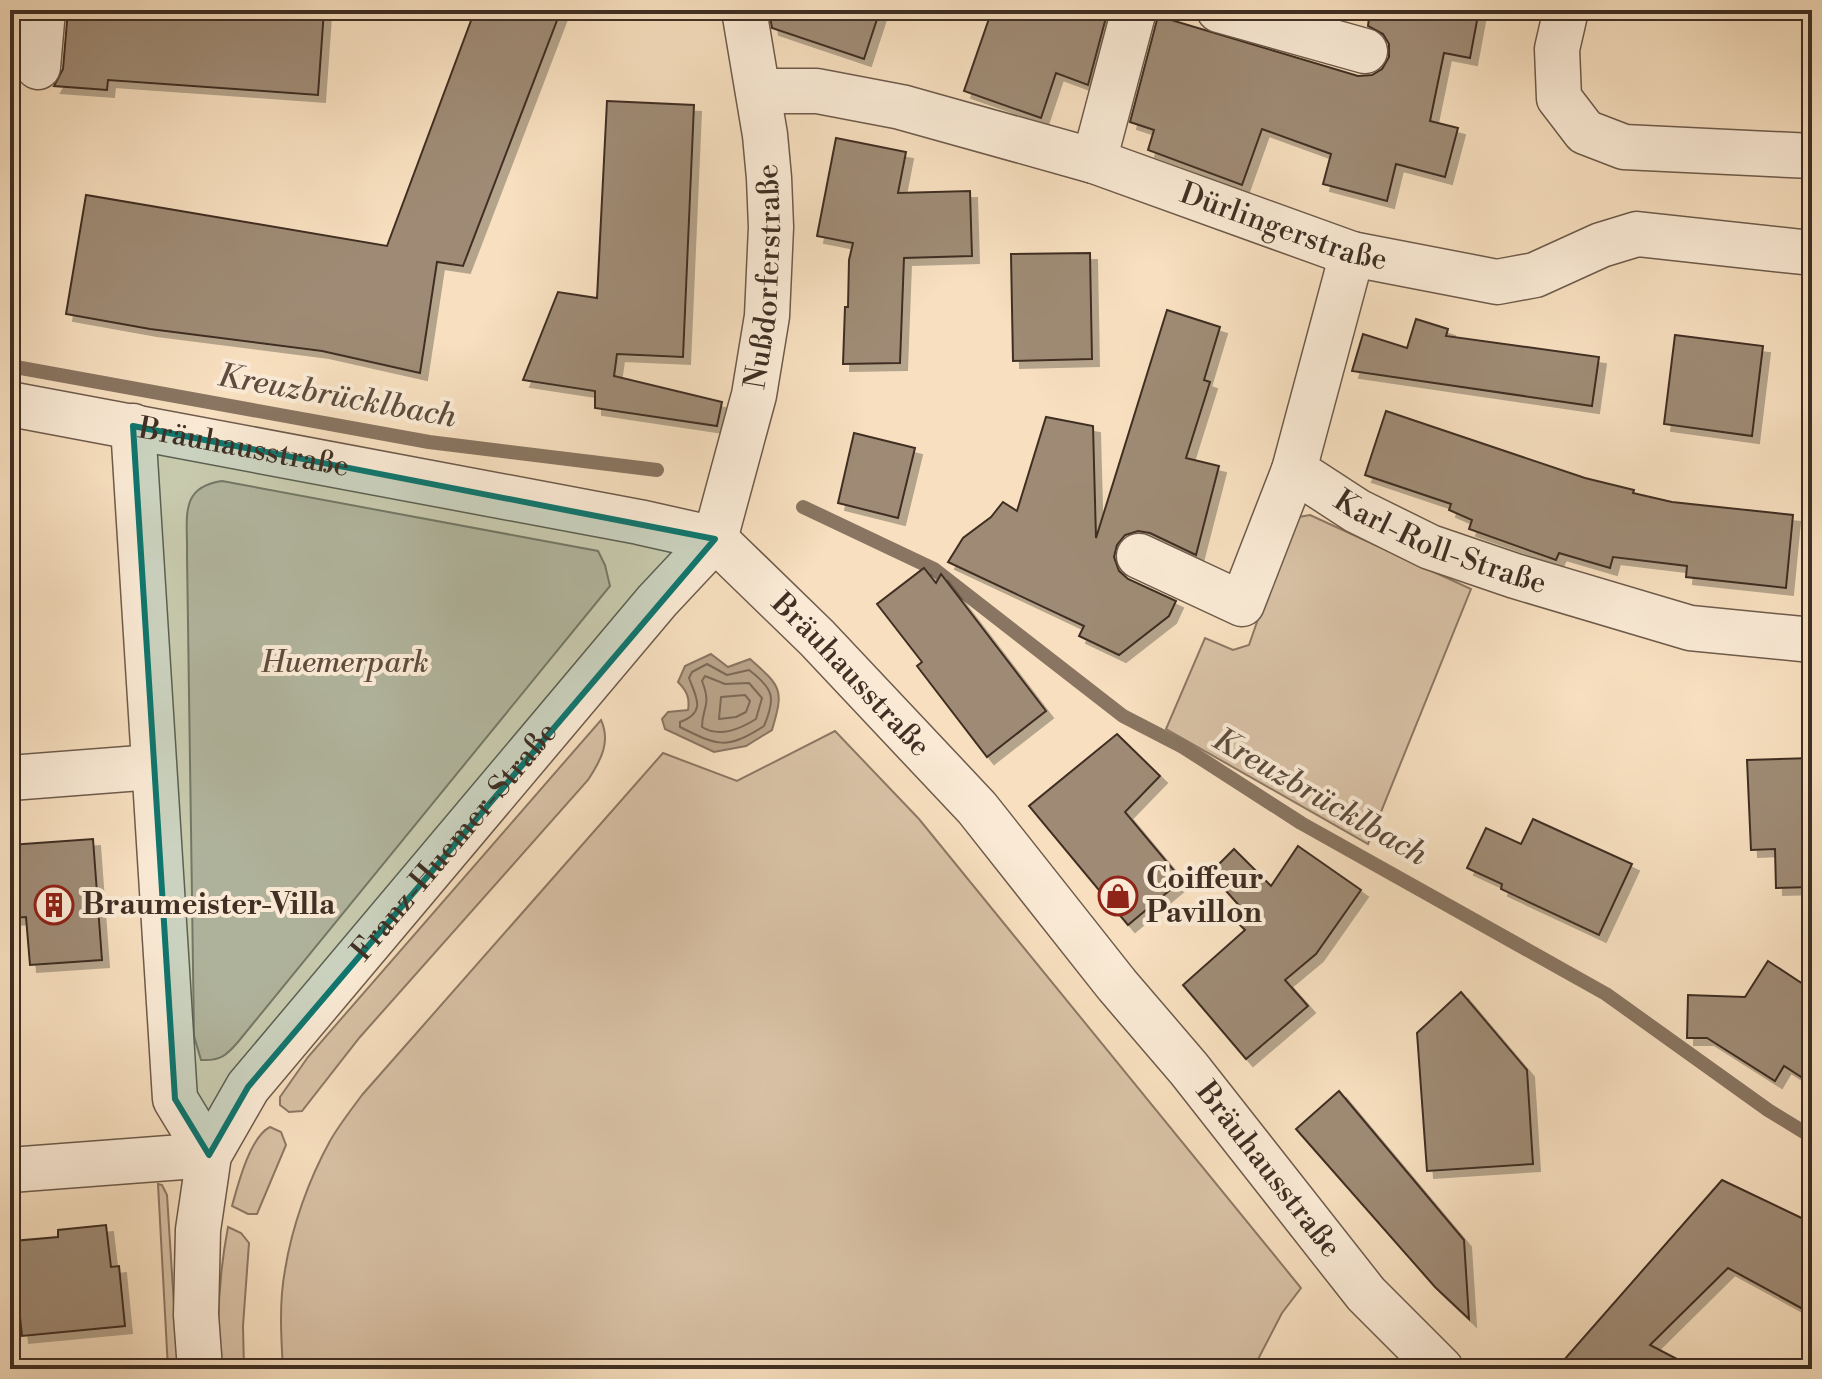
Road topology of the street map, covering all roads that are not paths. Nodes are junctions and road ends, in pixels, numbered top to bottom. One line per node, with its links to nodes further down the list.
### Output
1 (43, 10): 7 (street)
2 (744, 10): 8 (street, Nußdorferstraße)
3 (1134, 10): 10 (street)
4 (1219, 10): 6 (street)
5 (1566, 10): 9 (street)
6 (1365, 51)
7 (38, 67)
8 (758, 91): 10 (street, Dürlingerstraße); 16 (street, Nußdorferstraße)
9 (1812, 156)
10 (1094, 161): 12 (street, Dürlingerstraße)
11 (1812, 253): 12 (street, Dürlingerstraße)
12 (1352, 254): 15 (street)
13 (10, 404): 14 (street, Bräuhausstraße)
14 (133, 426): 16 (street, Bräuhausstraße); 19 (street)
15 (1294, 470): 17 (street); 18 (street, Karl-Roll-Straße)
16 (715, 539): 21 (street, Franz-Huemer-Straße); 24 (street, Bräuhausstraße)
17 (1139, 556)
18 (1812, 640)
19 (153, 767): 20 (street); 21 (street)
20 (10, 778)
21 (209, 1155): 22 (street); 23 (street, Franz-Huemer-Straße)
22 (10, 1170)
23 (200, 1369)
24 (1441, 1369)

